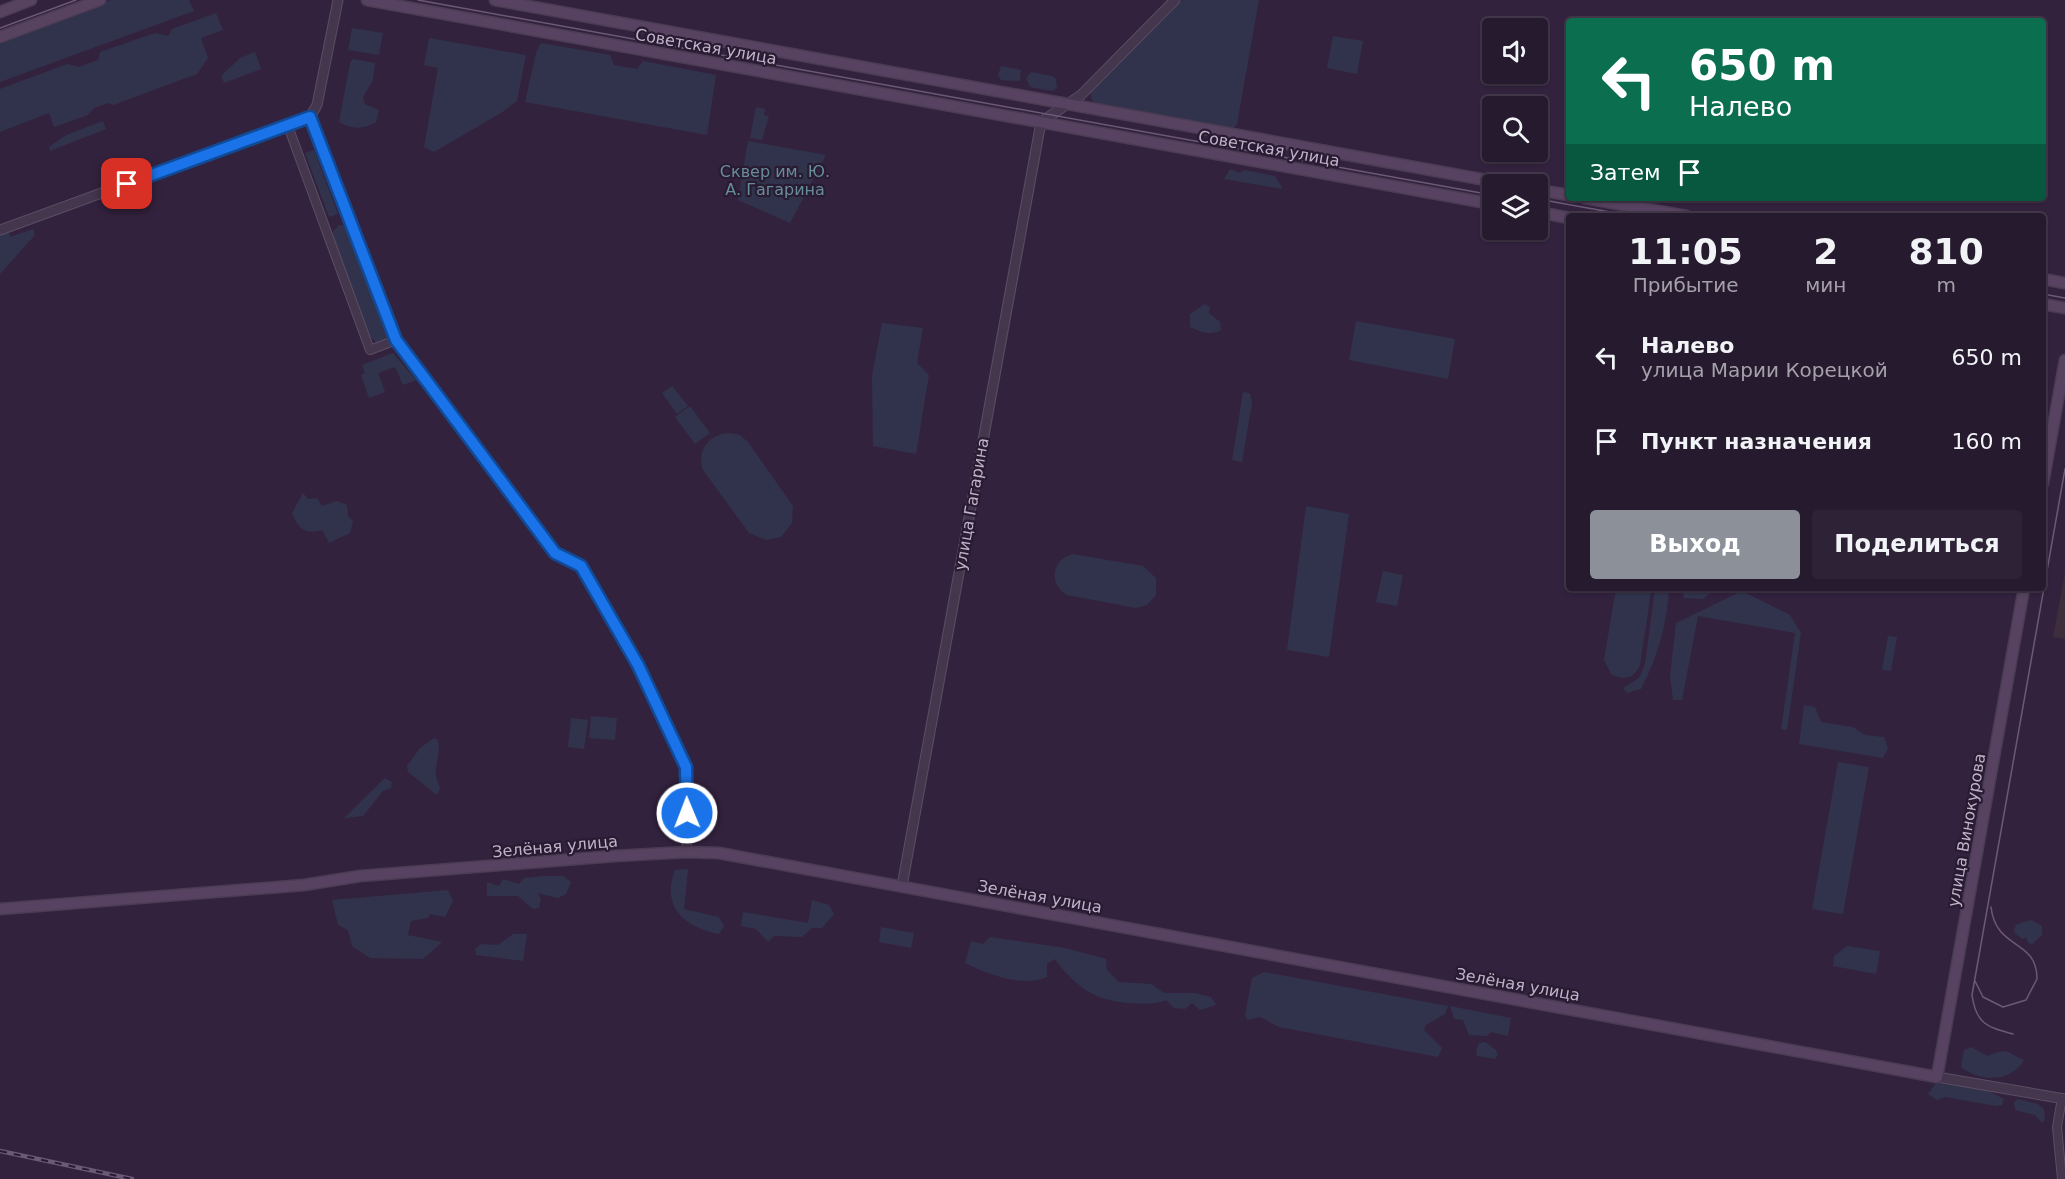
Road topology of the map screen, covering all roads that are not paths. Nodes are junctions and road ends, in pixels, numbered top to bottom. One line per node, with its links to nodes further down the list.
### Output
1 (31, 0): 7 (main road)
2 (100, 0): 8 (main road)
3 (338, 0): 10 (street)
4 (367, 0): 11 (main road, Советская улица)
5 (495, 0): 9 (main road, Советская улица)
6 (1175, 0): 9 (street)
7 (0, 12)
8 (0, 37)
9 (1065, 106): 11 (street); 13 (main road, Советская улица)
10 (310, 117): 12 (street); 26 (street)
11 (1041, 122): 17 (main road, Советская улица); 31 (street, улица Гагарина)
12 (288, 126): 21 (street); 26 (street)
13 (1482, 179)
14 (1548, 192): 15 (main road)
15 (1566, 195)
16 (1602, 201): 18 (main road)
17 (1482, 202)
18 (1669, 213)
19 (1548, 214): 20 (main road)
20 (1566, 217)
21 (0, 230)
22 (2046, 280): 23 (main road)
23 (2065, 283)
24 (2046, 305): 25 (main road)
25 (2065, 308)
26 (396, 340): 30 (street)
27 (2065, 360): 28 (main road)
28 (2046, 466)
29 (2023, 591): 33 (main road, улица Винокурова)
30 (687, 852): 31 (main road, Зелёная улица); 32 (main road, Зелёная улица)
31 (902, 886): 33 (main road, Зелёная улица)
32 (0, 909)
33 (1937, 1077): 34 (street, Зелёная улица)
34 (2063, 1099): 35 (street)
35 (2062, 1179)

